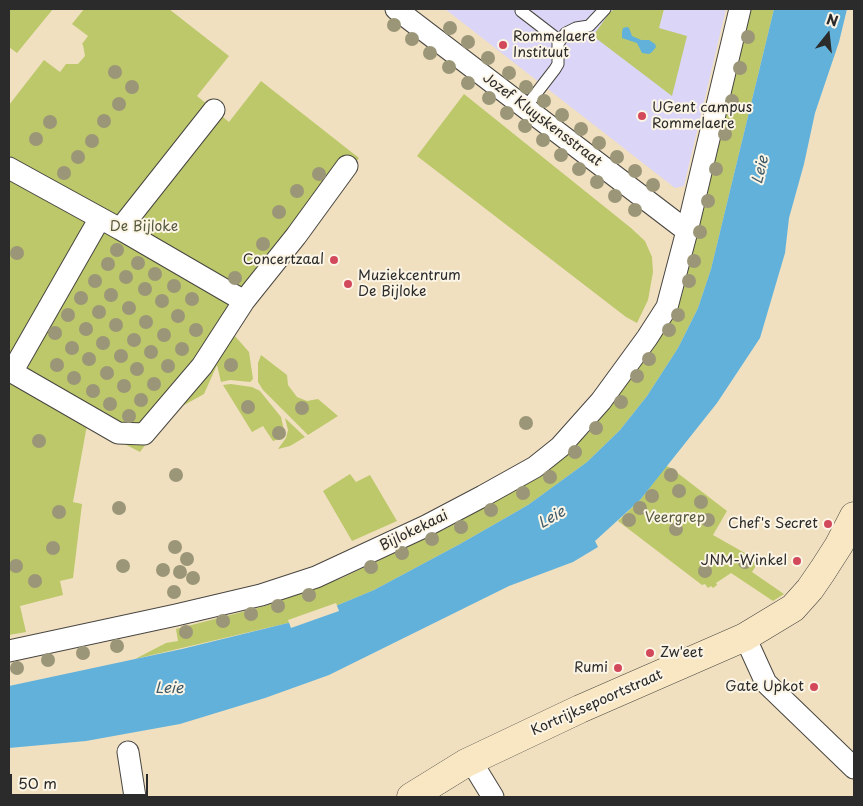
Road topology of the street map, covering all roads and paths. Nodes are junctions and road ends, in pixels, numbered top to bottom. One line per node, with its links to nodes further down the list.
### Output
1 (396, 9): 6 (street, Jozef Kluyskensstraat)
2 (605, 9): 5 (lane)
3 (740, 9): 12 (street, Bijlokekaai)
4 (522, 11): 5 (lane)
5 (560, 41): 6 (lane)
6 (525, 108): 12 (street, Jozef Kluyskensstraat)
7 (214, 110): 11 (street)
8 (347, 166): 13 (street)
9 (9, 168): 10 (street)
10 (100, 218): 11 (street); 13 (street)
11 (120, 229): 13 (street)
12 (687, 232): 16 (street, Bijlokekaai)
13 (244, 301)
14 (854, 516): 15 (street, Kortrijksepoortstraat)
15 (745, 637): 18 (street, Kortrijksepoortstraat); 19 (street)
16 (9, 651)
17 (128, 752): 20 (street)
18 (471, 761): 21 (street, Kortrijksepoortstraat); 22 (street)
19 (854, 768)
20 (135, 797)
21 (411, 797)
22 (493, 797)

